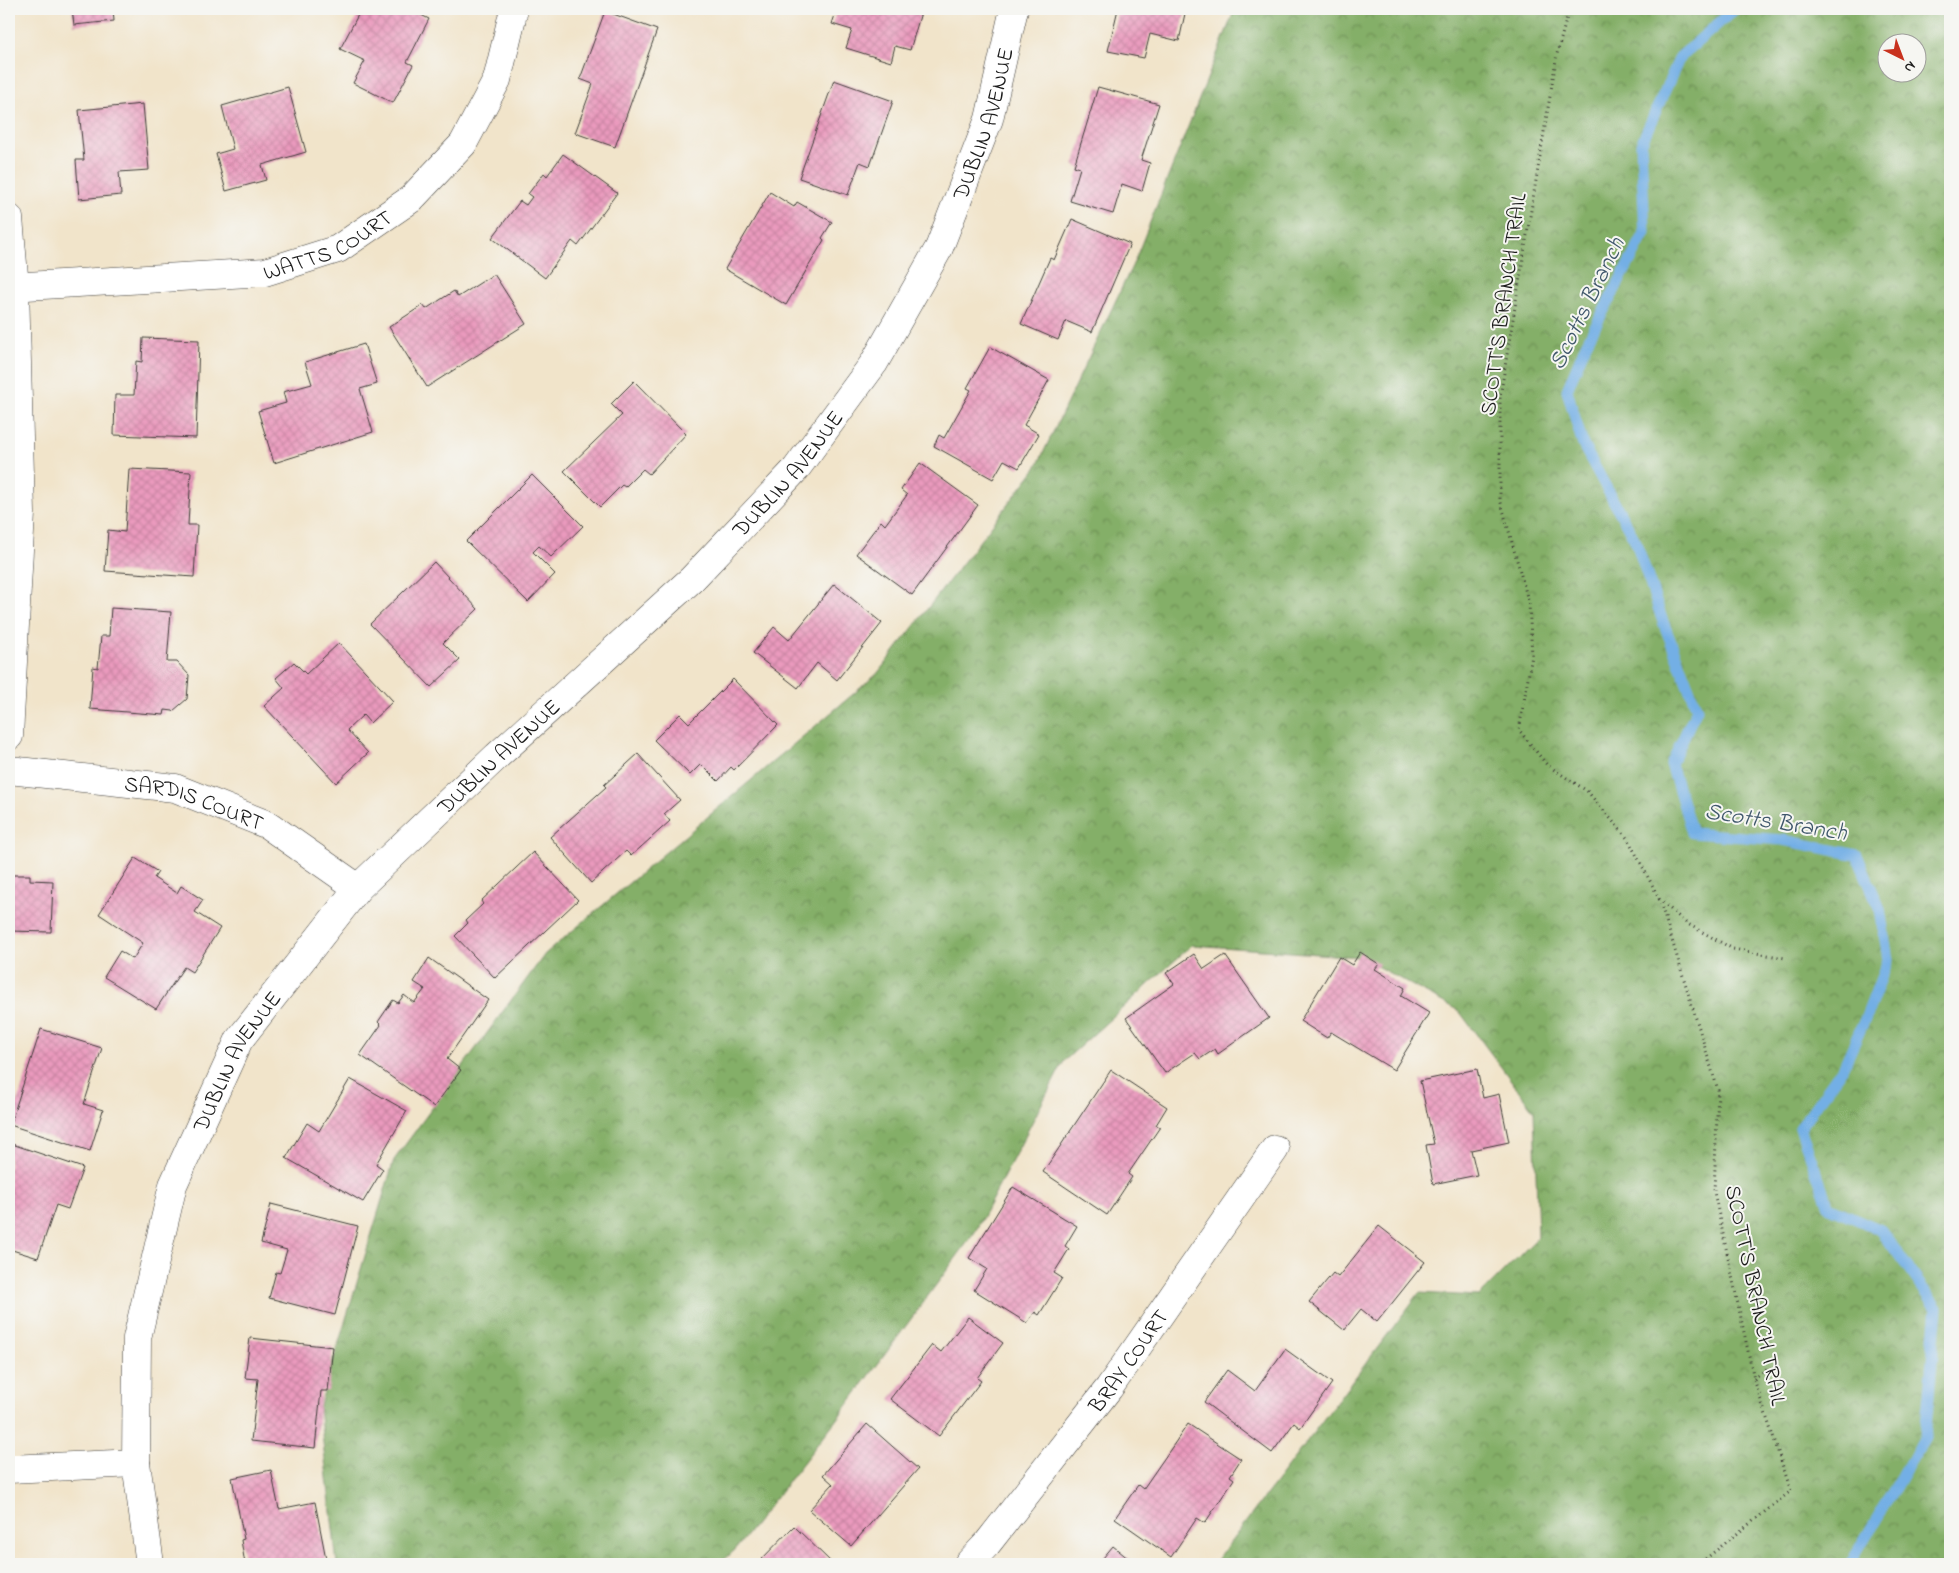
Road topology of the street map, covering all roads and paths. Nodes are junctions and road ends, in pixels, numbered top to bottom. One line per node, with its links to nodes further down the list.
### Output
1 (514, 9): 5 (street, WATTS COURT)
2 (1014, 9): 8 (street, DUBLIN AVENUE)
3 (1569, 9): 9 (path, SCOTT'S BRANCH TRAIL)
4 (9, 218): 5 (street)
5 (12, 287): 6 (street)
6 (9, 736)
7 (9, 770): 8 (street, SARDIS COURT)
8 (358, 888): 14 (street, DUBLIN AVENUE)
9 (1659, 898): 10 (path); 13 (path, SCOTT'S BRANCH TRAIL)
10 (1785, 958)
11 (1275, 1149): 17 (street, BRAY COURT)
12 (1768, 1368): 13 (path)
13 (1754, 1379): 18 (path, SCOTT'S BRANCH TRAIL)
14 (136, 1463): 15 (street); 16 (street, DUBLIN AVENUE)
15 (9, 1470)
16 (150, 1564)
17 (968, 1564)
18 (1699, 1564)

